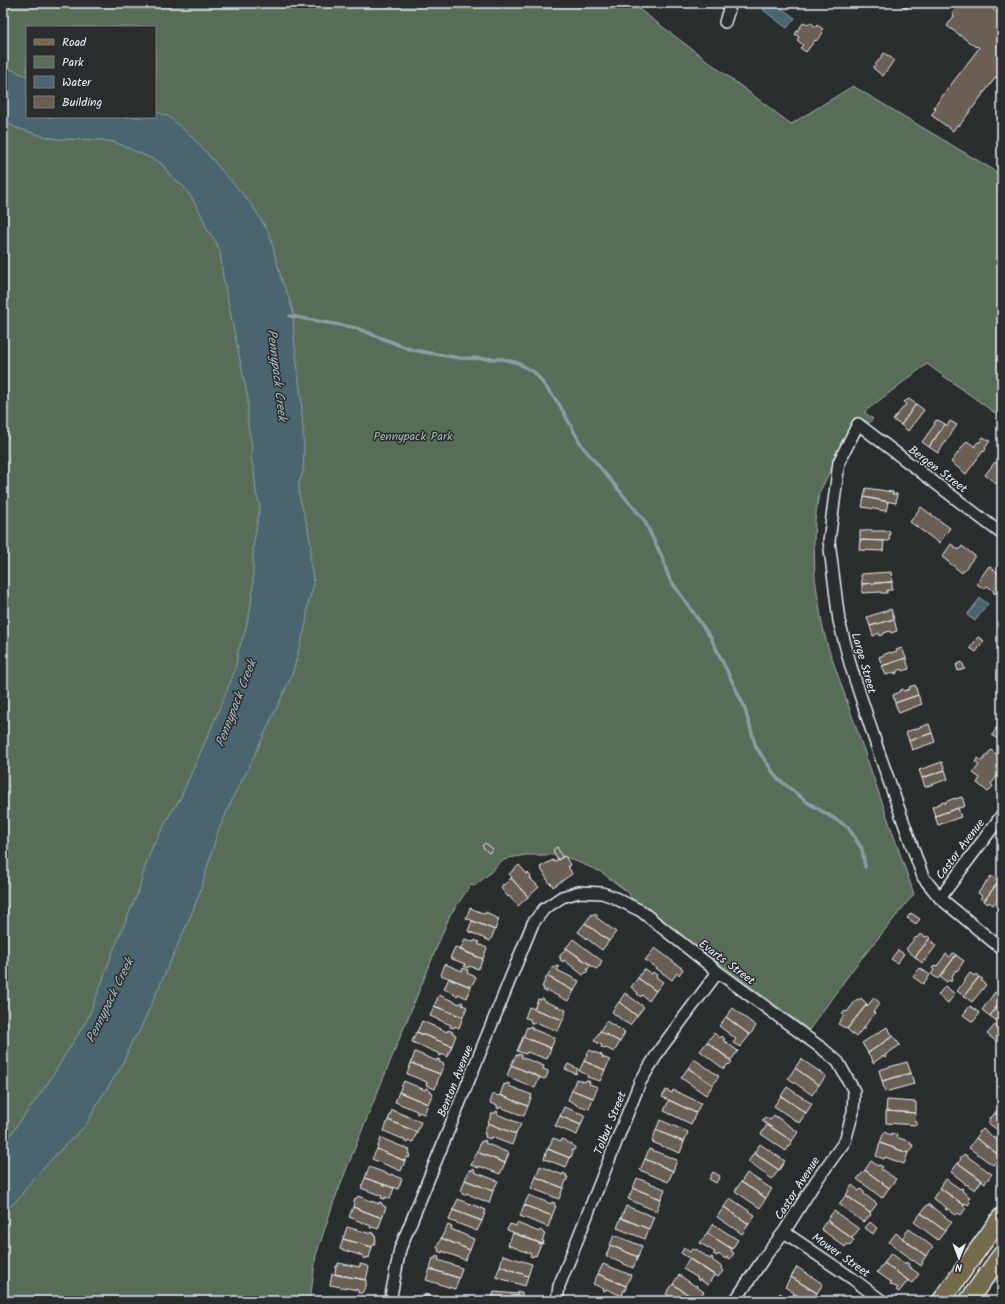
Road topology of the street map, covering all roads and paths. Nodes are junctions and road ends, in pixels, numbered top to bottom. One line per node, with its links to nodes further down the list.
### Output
1 (731, 3): 2 (street)
2 (725, 22)
3 (858, 424): 4 (street, Bergen Street); 7 (street, Large Street)
4 (1002, 534)
5 (1002, 815): 7 (street, Castor Avenue)
6 (575, 893): 9 (street, Evarts Street); 14 (street, Benton Avenue)
7 (940, 898): 8 (street, Large Street)
8 (1002, 948)
9 (718, 972): 10 (street, Evarts Street); 15 (street, Tolbut Street)
10 (849, 1080): 12 (street, Castor Avenue)
11 (1002, 1216): 18 (main road)
12 (784, 1232): 16 (street, Castor Avenue); 17 (street, Mower Street)
13 (1002, 1254): 19 (main road)
14 (390, 1301)
15 (557, 1301)
16 (735, 1301)
17 (882, 1301)
18 (941, 1301)
19 (968, 1301)

